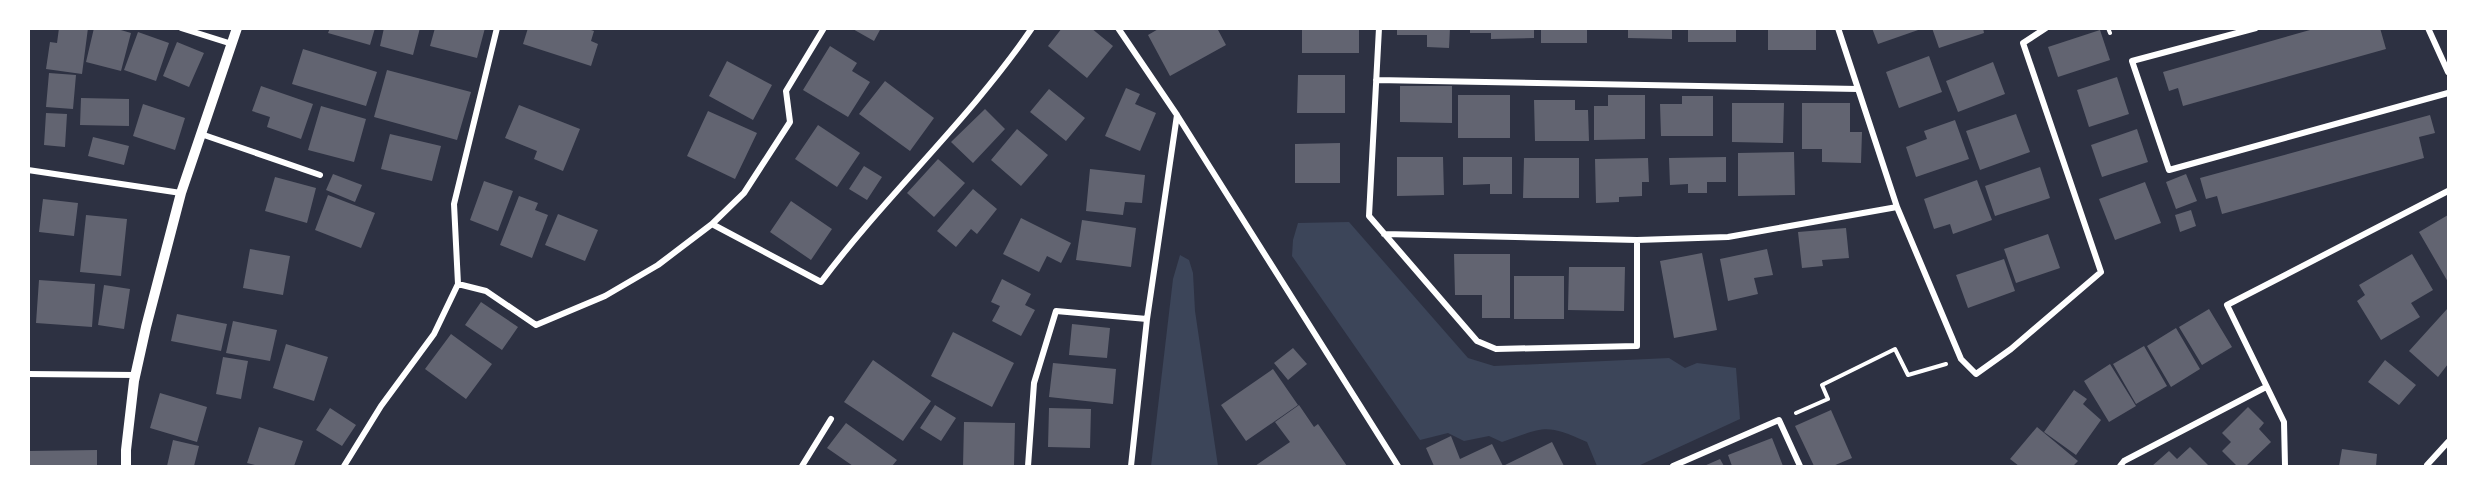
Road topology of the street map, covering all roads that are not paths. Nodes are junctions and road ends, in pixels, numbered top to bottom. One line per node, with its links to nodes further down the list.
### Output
1 (181, 28): 12 (street)
2 (237, 28): 12 (street)
3 (497, 28): 27 (street)
4 (824, 28): 24 (street)
5 (1032, 28): 24 (street)
6 (1118, 28): 17 (street)
7 (1379, 28): 14 (street)
8 (1838, 28): 15 (street)
9 (2046, 28): 23 (street)
10 (2256, 28): 16 (street)
11 (2428, 28): 13 (street)
12 (232, 44): 18 (street)
13 (2448, 72)
14 (1376, 80): 15 (street); 25 (street)
15 (1858, 89): 23 (street)
16 (2448, 93)
17 (1177, 115): 28 (street); 39 (street)
18 (201, 134): 20 (street); 22 (street)
19 (28, 170): 22 (street)
20 (321, 175)
21 (2448, 190): 31 (street)
22 (181, 193): 30 (street)
23 (1897, 207): 26 (street)
24 (712, 224): 27 (street)
25 (1384, 234): 26 (street); 26 (street)
26 (1637, 240)
27 (458, 284): 35 (street)
28 (1147, 319): 37 (street); 38 (street)
29 (28, 374): 30 (street)
30 (135, 375): 34 (street)
31 (2266, 387): 42 (street); 43 (street)
32 (831, 419): 36 (street)
33 (2448, 442): 44 (street)
34 (126, 466)
35 (344, 466)
36 (802, 466)
37 (1028, 466)
38 (1131, 466)
39 (1398, 466)
40 (1673, 466): 41 (street)
41 (1800, 466)
42 (2120, 466)
43 (2285, 466)
44 (2428, 466)

